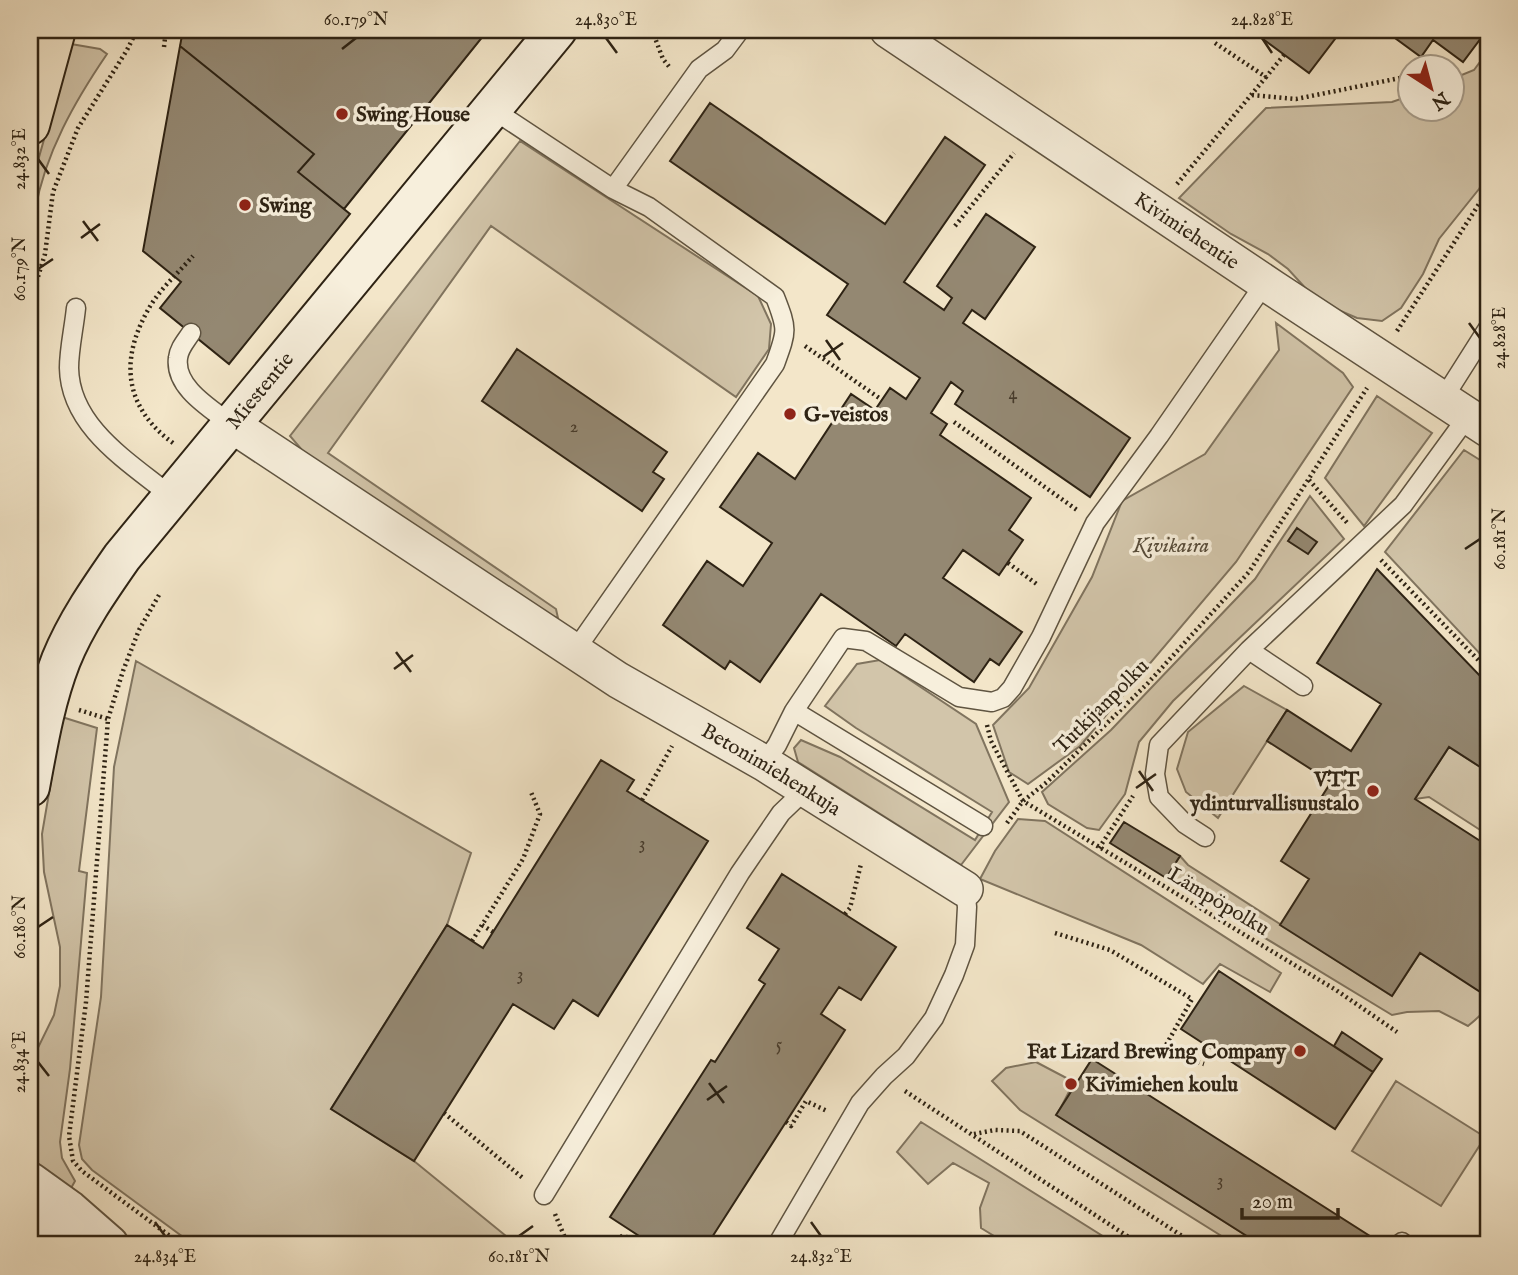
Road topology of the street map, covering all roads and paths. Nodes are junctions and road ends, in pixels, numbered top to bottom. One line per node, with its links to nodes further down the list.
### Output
1 (56, 30): 16 (main road)
2 (137, 30): 24 (path)
3 (166, 30): 9 (path)
4 (557, 30): 15 (main road, Miestentie)
5 (652, 30): 13 (path)
6 (740, 30): 13 (lane)
7 (888, 30): 20 (street, Kivimiehentie)
8 (1215, 43): 11 (path)
9 (164, 47)
10 (1284, 55): 11 (path)
11 (1266, 77): 14 (path)
12 (1396, 79): 14 (path)
13 (686, 88): 18 (lane)
14 (1252, 95): 20 (path)
15 (492, 109): 18 (lane); 32 (main road, Miestentie)
16 (30, 125)
17 (1021, 144): 21 (path)
18 (613, 189): 28 (lane)
19 (1488, 190): 29 (path, Tutkijanpolku)
20 (1156, 208): 23 (street, Kivimiehentie)
21 (955, 226)
22 (193, 256): 32 (path)
23 (1265, 283): 29 (street, Kivimiehentie); 37 (lane)
24 (30, 303)
25 (76, 308): 35 (lane)
26 (1488, 328): 31 (lane)
27 (191, 333): 32 (lane)
28 (786, 333): 30 (path); 44 (lane)
29 (1381, 357): 31 (street, Kivimiehentie); 34 (path, Tutkijanpolku)
30 (882, 400)
31 (1466, 415): 39 (lane)
32 (222, 417): 35 (main road, Miestentie); 44 (street, Betonimiehenkuja)
33 (954, 422): 37 (path)
34 (1309, 480): 39 (path); 56 (path, Tutkijanpolku)
35 (172, 497): 52 (main road, Miestentie)
36 (30, 517): 38 (path)
37 (1095, 523): 42 (lane)
38 (30, 531)
39 (1365, 543): 43 (lane); 45 (path)
40 (1008, 563): 42 (path)
41 (159, 595): 82 (path)
42 (1059, 600): 47 (lane)
43 (1250, 650): 46 (lane); 50 (lane)
44 (574, 652): 49 (street, Betonimiehenkuja)
45 (1488, 670)
46 (1303, 685)
47 (983, 702): 48 (lane); 56 (path)
48 (794, 711): 51 (lane); 57 (lane)
49 (691, 720): 51 (street, Betonimiehenkuja); 55 (path)
50 (1157, 761): 58 (lane); 59 (path)
51 (764, 763): 53 (street, Betonimiehenkuja)
52 (30, 787)
53 (806, 790): 61 (street, Betonimiehenkuja); 77 (lane)
54 (531, 792): 63 (path)
55 (642, 800)
56 (1023, 801): 57 (path, Tutkijanpolku); 59 (path, Lämpöpolku)
57 (992, 830)
58 (1205, 837)
59 (1098, 848): 67 (path, Lämpöpolku)
60 (861, 864): 62 (path)
61 (965, 890): 69 (lane, Betonimiehenkuja)
62 (845, 914)
63 (482, 925): 64 (path); 66 (path)
64 (493, 932)
65 (1055, 933): 68 (path)
66 (472, 941)
67 (1397, 1032)
68 (1204, 1064)
69 (884, 1076): 75 (path); 86 (lane, Betonimiehenkuja)
70 (835, 1101): 71 (path)
71 (828, 1111): 73 (path); 74 (path)
72 (444, 1113): 77 (path)
73 (786, 1122)
74 (821, 1122)
75 (973, 1134): 87 (path); 88 (path)
76 (30, 1182): 81 (main road)
77 (544, 1195): 79 (path)
78 (30, 1218): 80 (main road)
79 (568, 1243): 83 (path)
80 (59, 1245)
81 (109, 1245)
82 (182, 1245)
83 (579, 1245)
84 (614, 1245): 85 (path)
85 (641, 1245)
86 (777, 1245)
87 (1141, 1245)
88 (1196, 1245)

